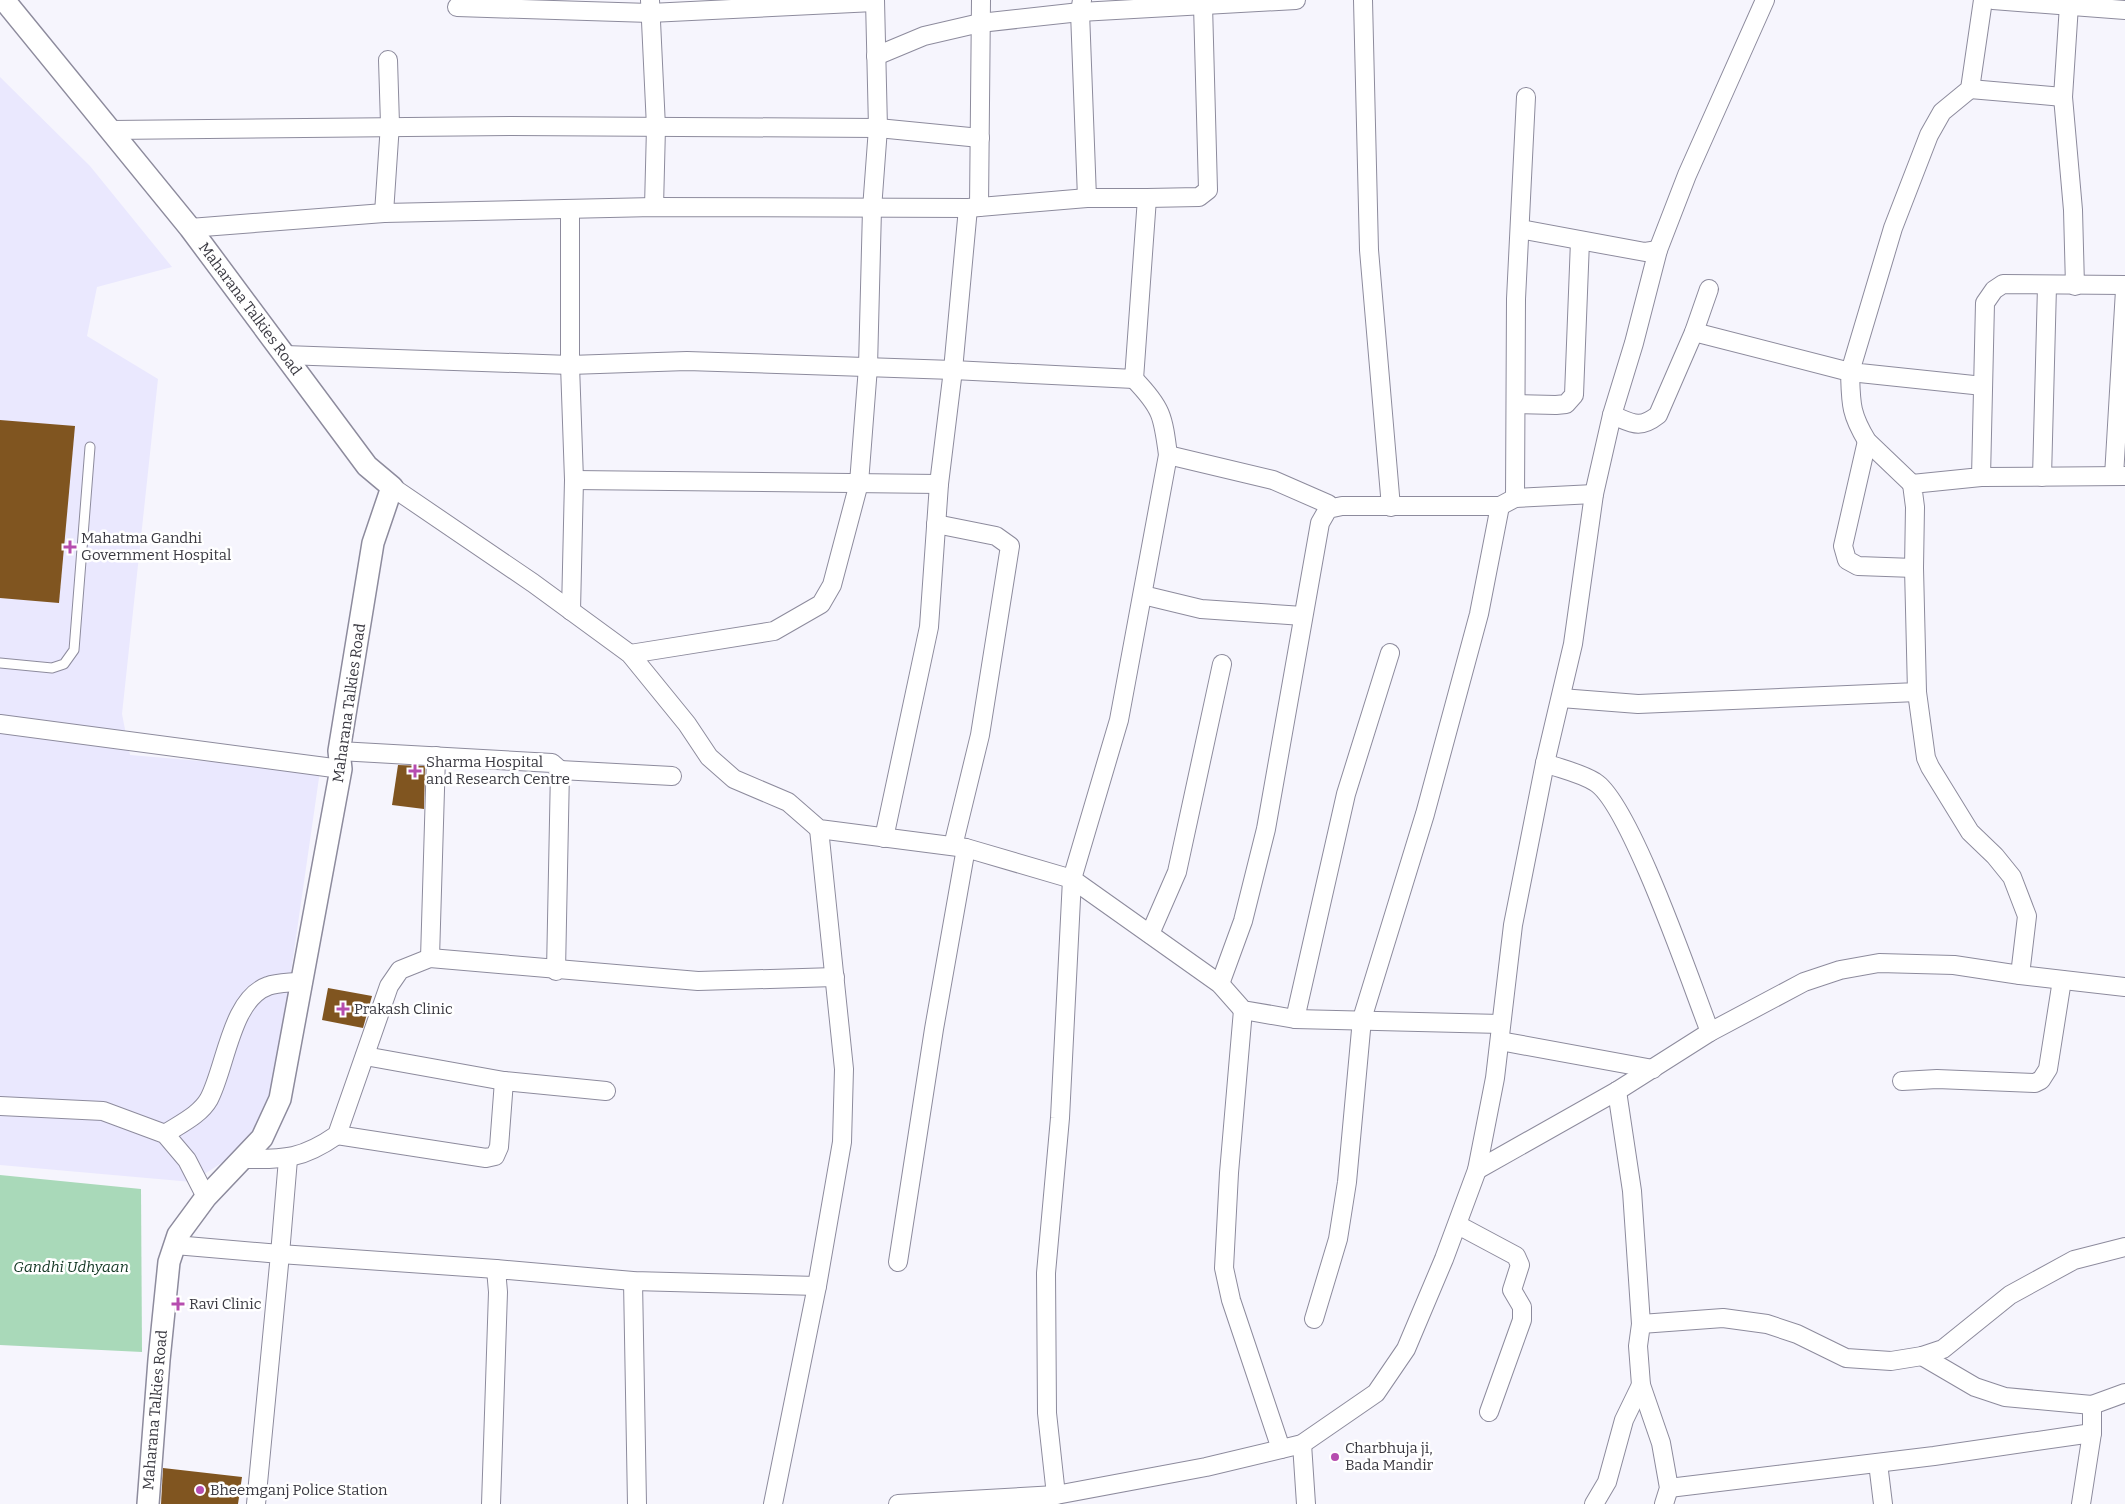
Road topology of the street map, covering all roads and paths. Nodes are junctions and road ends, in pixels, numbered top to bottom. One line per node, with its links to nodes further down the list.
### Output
1 (4, 0): 24 (street, Maharana Talkies Road)
2 (981, 0): 15 (street)
3 (1296, 0): 9 (street)
4 (1363, 0): 65 (street)
5 (1765, 0): 36 (street)
6 (1984, 0): 18 (street)
7 (1993, 0): 10 (street)
8 (874, 1): 13 (street); 16 (street)
9 (1203, 5): 11 (street); 27 (street)
10 (2069, 5): 14 (street); 20 (street)
11 (1081, 6): 15 (street); 26 (street)
12 (457, 7): 13 (street)
13 (650, 7): 22 (street)
14 (2125, 10)
15 (980, 23): 16 (street); 25 (street)
16 (876, 56): 23 (street)
17 (388, 60): 21 (street)
18 (1970, 89): 20 (street); 47 (street)
19 (1526, 97): 34 (street)
20 (2063, 97): 39 (street)
21 (389, 127): 22 (street); 24 (street); 32 (street)
22 (656, 127): 23 (street); 28 (street)
23 (878, 128): 25 (street); 30 (street)
24 (111, 130): 33 (street, Maharana Talkies Road)
25 (980, 138): 29 (street)
26 (1087, 198): 27 (street); 29 (street)
27 (1147, 198): 48 (street)
28 (654, 207): 30 (street); 31 (street)
29 (973, 207): 30 (street); 46 (street)
30 (872, 209): 45 (street)
31 (570, 210): 32 (street); 44 (street)
32 (384, 213): 33 (street)
33 (190, 228): 43 (street, Maharana Talkies Road)
34 (1520, 229): 35 (street); 50 (street)
35 (1580, 241): 36 (street); 50 (street)
36 (1658, 250): 51 (street)
37 (2125, 285): 39 (street)
38 (2047, 286): 39 (street); 49 (street); 55 (street)
39 (2076, 286)
40 (1709, 289): 42 (street)
41 (2125, 290): 56 (street)
42 (1694, 332): 47 (street); 51 (street)
43 (285, 355): 44 (street); 62 (street, Maharana Talkies Road)
44 (570, 365): 45 (street); 58 (street)
45 (868, 367): 46 (street); 59 (street)
46 (953, 370): 48 (street); 60 (street)
47 (1850, 372): 49 (street); 52 (street)
48 (1134, 379): 54 (street)
49 (1983, 386): 57 (street)
50 (1516, 404): 64 (street)
51 (1612, 415): 63 (street)
52 (1867, 440): 61 (street); 68 (street)
53 (90, 447): 74 (lane)
54 (1168, 455): 66 (street); 69 (street)
55 (2042, 476): 56 (street); 57 (street)
56 (2119, 476)
57 (1981, 477): 61 (street)
58 (574, 480): 59 (street); 70 (street)
59 (859, 483): 60 (street); 73 (street)
60 (939, 484): 67 (street)
61 (1912, 484): 68 (street)
62 (392, 487): 70 (street); 80 (street, Maharana Talkies Road)
63 (1594, 494): 64 (street); 77 (street)
64 (1508, 502): 65 (street); 99 (street)
65 (1391, 507): 66 (street)
66 (1328, 509): 71 (street)
67 (936, 524): 85 (street); 86 (street)
68 (1914, 568): 76 (street)
69 (1143, 595): 71 (street); 87 (street)
70 (571, 611): 73 (street)
71 (1303, 616): 95 (street)
72 (1390, 653): 98 (street)
73 (630, 654): 84 (street)
74 (0, 663)
75 (1222, 664): 88 (street)
76 (1917, 692): 77 (street); 91 (street)
77 (1560, 698): 81 (street)
78 (0, 724): 80 (street)
79 (436, 756): 80 (street); 82 (street); 89 (street)
80 (340, 760): 94 (street, Maharana Talkies Road)
81 (1545, 763): 100 (street); 101 (street)
82 (560, 770): 83 (street); 90 (street)
83 (672, 776)
84 (819, 829): 85 (street); 92 (street)
85 (884, 838): 86 (street)
86 (960, 847): 87 (street); 119 (street)
87 (1072, 879): 88 (street); 134 (street)
88 (1150, 934): 95 (street)
89 (430, 958): 90 (street); 102 (street)
90 (556, 971): 92 (street)
91 (2020, 975): 93 (street); 101 (street)
92 (835, 977): 122 (street)
93 (2062, 980): 96 (street); 105 (street)
94 (302, 981): 109 (street); 111 (street, Maharana Talkies Road)
95 (1220, 984): 97 (street)
96 (2125, 987)
97 (1243, 1010): 98 (street); 132 (street)
98 (1295, 1019): 99 (street)
99 (1362, 1019): 100 (street); 123 (street)
100 (1500, 1032): 103 (street); 113 (street)
101 (1710, 1032): 103 (street)
102 (365, 1056): 104 (street); 110 (street)
103 (1653, 1069): 107 (street)
104 (504, 1081): 106 (street); 110 (street)
105 (1902, 1081)
106 (606, 1091)
107 (1618, 1091): 113 (street); 124 (street)
108 (0, 1106): 109 (street)
109 (165, 1134): 114 (street)
110 (337, 1135): 112 (street)
111 (242, 1159): 112 (street); 114 (street, Maharana Talkies Road)
112 (288, 1159): 118 (street)
113 (1477, 1170): 115 (street)
114 (206, 1197): 116 (street, Maharana Talkies Road)
115 (1458, 1225): 129 (street); 131 (street)
116 (174, 1245): 118 (street); 137 (street, Maharana Talkies Road)
117 (2125, 1247): 125 (street)
118 (280, 1254): 120 (street); 138 (street)
119 (898, 1262)
120 (496, 1269): 121 (street); 139 (street)
121 (633, 1281): 122 (street); 140 (street)
122 (817, 1286): 141 (street)
123 (1314, 1319)
124 (1641, 1324): 125 (street); 126 (street)
125 (1922, 1356): 128 (street)
126 (1641, 1385): 135 (street); 144 (street)
127 (2125, 1393): 128 (street)
128 (2092, 1405): 130 (street)
129 (1489, 1412)
130 (2092, 1433): 133 (street); 146 (street)
131 (1302, 1444): 132 (street); 143 (street)
132 (1281, 1449): 134 (street)
133 (1878, 1463): 135 (street); 145 (street)
134 (1056, 1495): 136 (street)
135 (1666, 1496)
136 (932, 1503): 142 (street)
137 (148, 1504)
138 (256, 1504)
139 (491, 1504)
140 (637, 1504)
141 (773, 1504)
142 (898, 1504)
143 (1306, 1504)
144 (1594, 1504)
145 (1883, 1504)
146 (2081, 1504)

